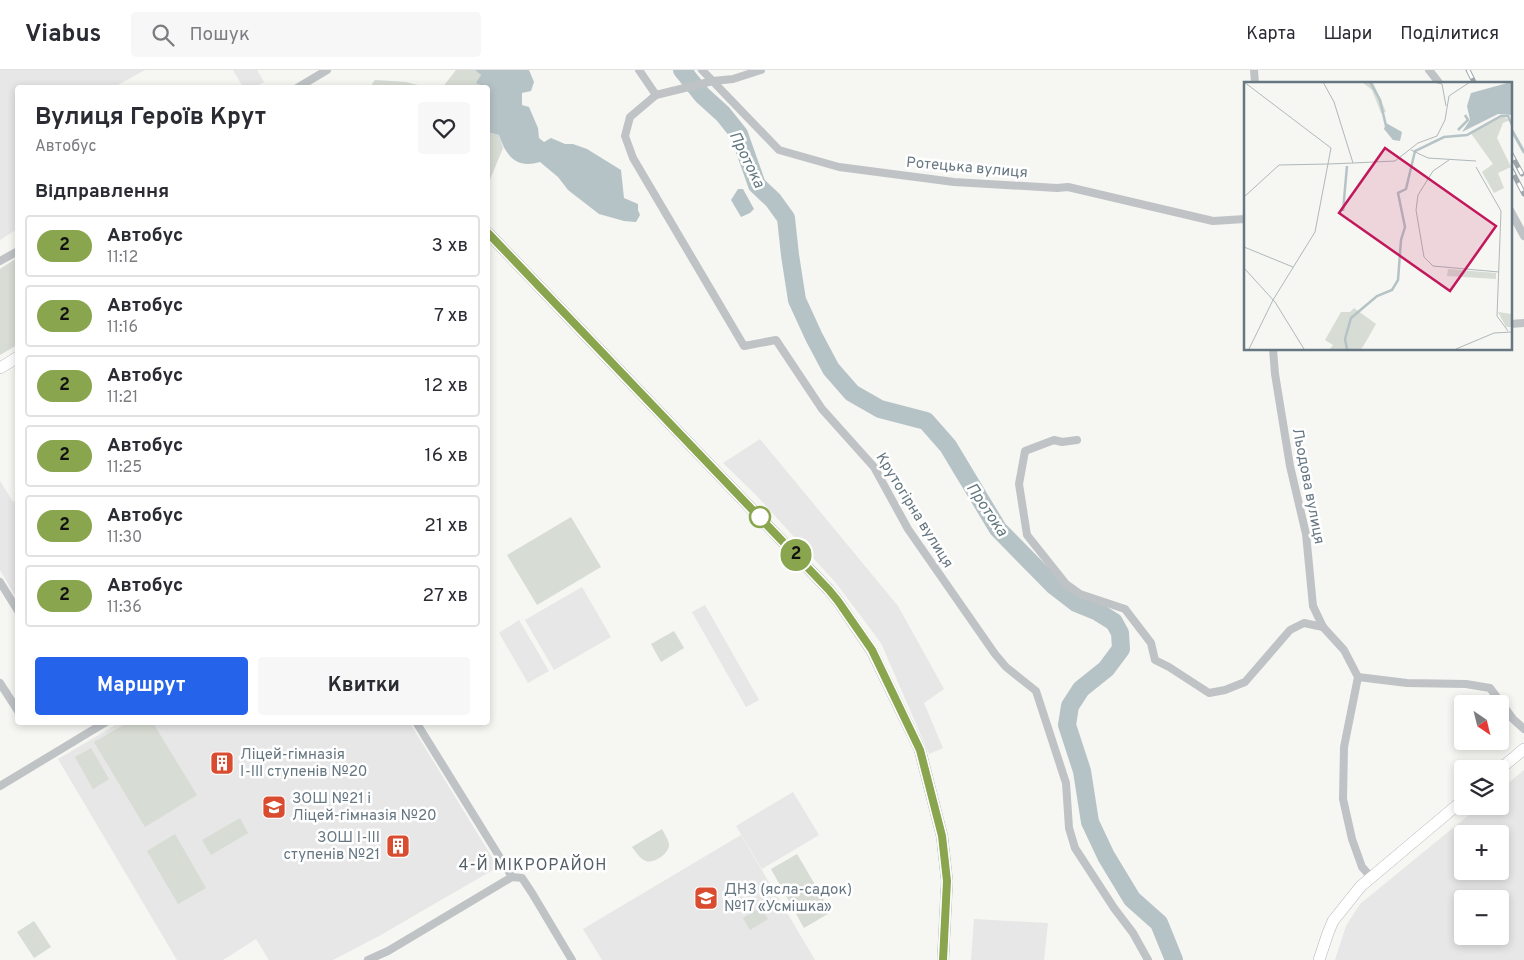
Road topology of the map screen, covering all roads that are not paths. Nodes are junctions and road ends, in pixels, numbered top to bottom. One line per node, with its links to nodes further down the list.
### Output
1 (327, 70): 8 (street)
2 (639, 70): 9 (street)
3 (702, 70): 6 (street, Ротецька вулиця)
4 (761, 70): 6 (street)
5 (1429, 70): 7 (street)
6 (713, 81): 9 (street); 11 (street, Ротецька вулиця)
7 (1438, 82)
8 (303, 85)
9 (656, 95): 40 (street, Крутогірна вулиця)
10 (1512, 214): 13 (street)
11 (1244, 219)
12 (490, 235): 39 (street)
13 (1524, 236)
14 (15, 253): 15 (street)
15 (0, 261)
16 (1273, 350): 22 (street, Льодова вулиця)
17 (15, 359): 18 (street)
18 (0, 368)
19 (1077, 440): 22 (street)
20 (0, 582): 21 (street)
21 (15, 606)
22 (1323, 627): 23 (street, Льодова вулиця)
23 (1358, 677): 29 (street); 36 (street)
24 (0, 683): 25 (street)
25 (15, 706)
26 (88, 725): 30 (street)
27 (101, 725): 30 (street)
28 (418, 725): 35 (street)
29 (1524, 728)
30 (91, 731): 33 (street)
31 (1524, 749): 32 (street)
32 (1509, 762)
33 (0, 786)
34 (1454, 808): 36 (street)
35 (512, 877): 37 (street); 38 (street)
36 (1371, 877): 41 (street)
37 (368, 960)
38 (572, 960)
39 (943, 960)
40 (1148, 960)
41 (1319, 960)

